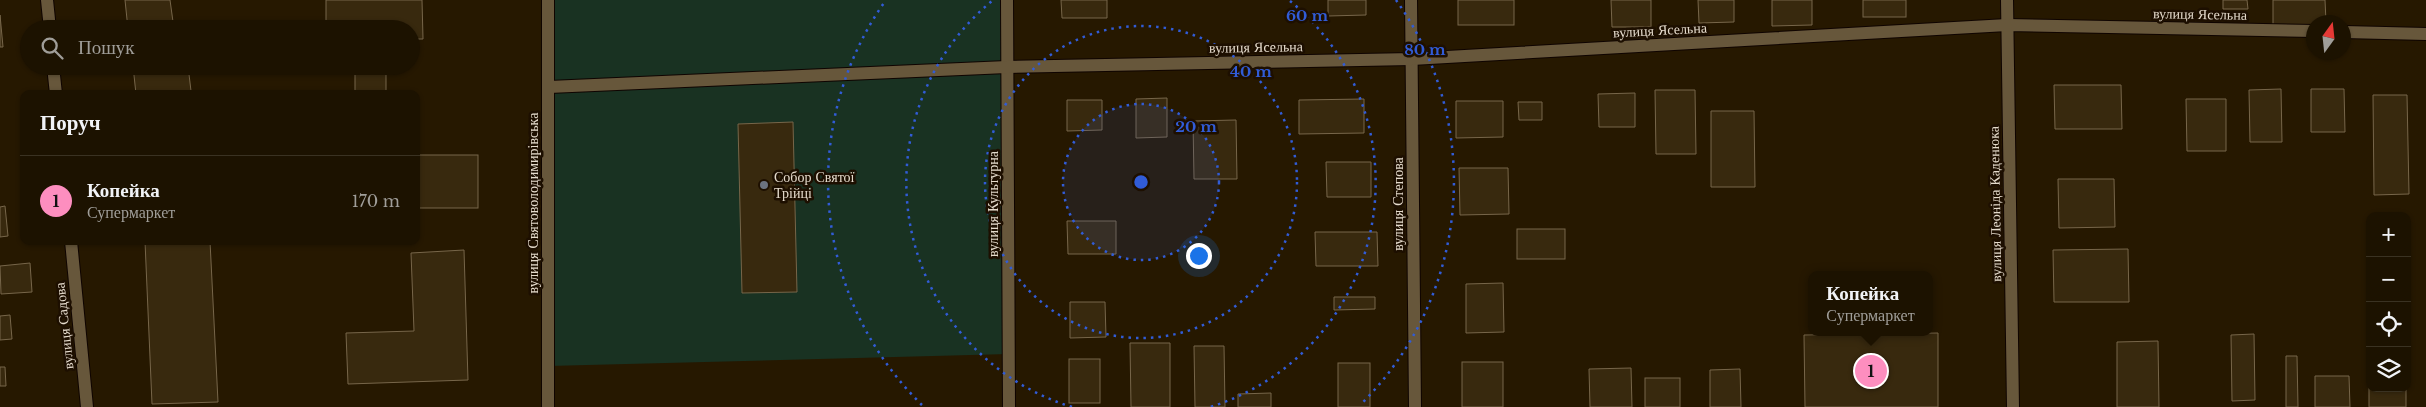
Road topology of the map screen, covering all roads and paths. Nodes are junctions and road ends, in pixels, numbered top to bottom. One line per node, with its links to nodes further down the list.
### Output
1 (47, 0): 6 (street)
2 (548, 0): 14 (street, вулиця Святоволодимирівська)
3 (1007, 0): 12 (street, вулиця Культурна)
4 (1411, 0): 11 (street, вулиця Степова)
5 (2007, 0): 7 (street, вулиця Леоніда Каденюка)
6 (49, 20)
7 (2007, 25): 8 (street, вулиця Ясельна); 11 (street, вулиця Ясельна); 21 (street, вулиця Леоніда Каденюка)
8 (2306, 31)
9 (2351, 32): 10 (street)
10 (2426, 34)
11 (1412, 59): 12 (street, вулиця Ясельна); 20 (street, вулиця Степова)
12 (1007, 67): 14 (street, вулиця Ясельна); 19 (street, вулиця Культурна)
13 (54, 75): 15 (street)
14 (549, 87): 18 (street, вулиця Святоволодимирівська)
15 (56, 90)
16 (71, 245): 17 (street, вулиця Садова)
17 (87, 407)
18 (548, 407)
19 (1009, 407)
20 (1415, 407)
21 (2013, 407)

